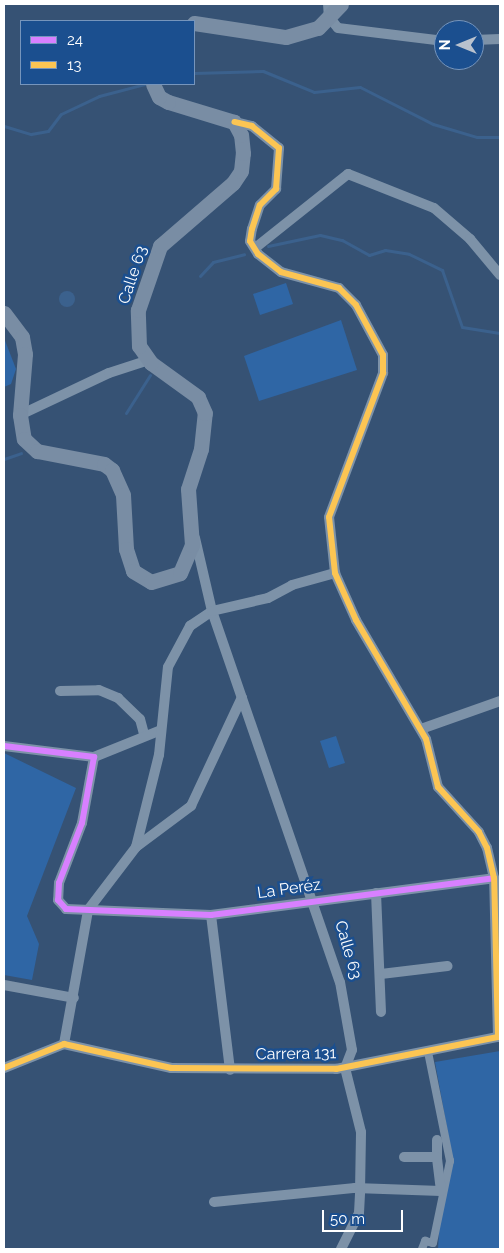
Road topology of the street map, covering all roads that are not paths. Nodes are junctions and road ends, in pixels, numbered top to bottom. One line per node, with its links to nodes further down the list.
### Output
1 (341, 4): 2 (main road)
2 (329, 10): 3 (main road); 5 (street)
3 (195, 23)
4 (500, 39): 6 (street)
5 (434, 40)
6 (484, 40)
7 (153, 85): 8 (main road)
8 (234, 122): 9 (street); 12 (main road, Calle 63)
9 (255, 248): 10 (street); 15 (street)
10 (500, 275)
11 (4, 313): 13 (main road)
12 (149, 360): 13 (street); 14 (main road, Calle 63)
13 (20, 415): 14 (main road, Calle 63)
14 (194, 535): 16 (street, Calle 63)
15 (334, 573): 16 (street); 20 (street)
16 (212, 611): 18 (street, Calle 63); 21 (street)
17 (60, 691): 22 (street)
18 (242, 697): 25 (street); 28 (street, Calle 63)
19 (500, 701): 20 (street)
20 (421, 729): 26 (street)
21 (161, 730): 22 (street); 25 (street)
22 (144, 734): 24 (street)
23 (4, 746): 24 (street)
24 (94, 757): 29 (street, La Peréz)
25 (136, 847): 29 (street)
26 (497, 876): 27 (street, La Peréz); 31 (street)
27 (376, 893): 28 (street, La Peréz); 33 (street)
28 (315, 900): 30 (street, La Peréz); 40 (street, Calle 63)
29 (88, 910): 30 (street, La Peréz); 35 (street)
30 (211, 915): 41 (street)
31 (499, 955): 38 (street, Carrera 131)
32 (448, 966): 33 (street)
33 (382, 974): 36 (street)
34 (4, 985): 35 (street)
35 (74, 998): 37 (street)
36 (380, 1012)
37 (64, 1044): 39 (street); 41 (street, Carrera 131)
38 (428, 1052): 40 (street, Carrera 131); 46 (street)
39 (4, 1068)
40 (345, 1068): 41 (street, Carrera 131); 45 (street, Calle 63)
41 (230, 1070)
42 (437, 1140): 44 (street)
43 (404, 1157): 44 (street)
44 (437, 1157): 46 (street)
45 (360, 1191): 46 (street); 47 (street); 48 (street, Calle 63)
46 (441, 1191): 49 (street)
47 (214, 1202)
48 (342, 1249)
49 (422, 1249)

